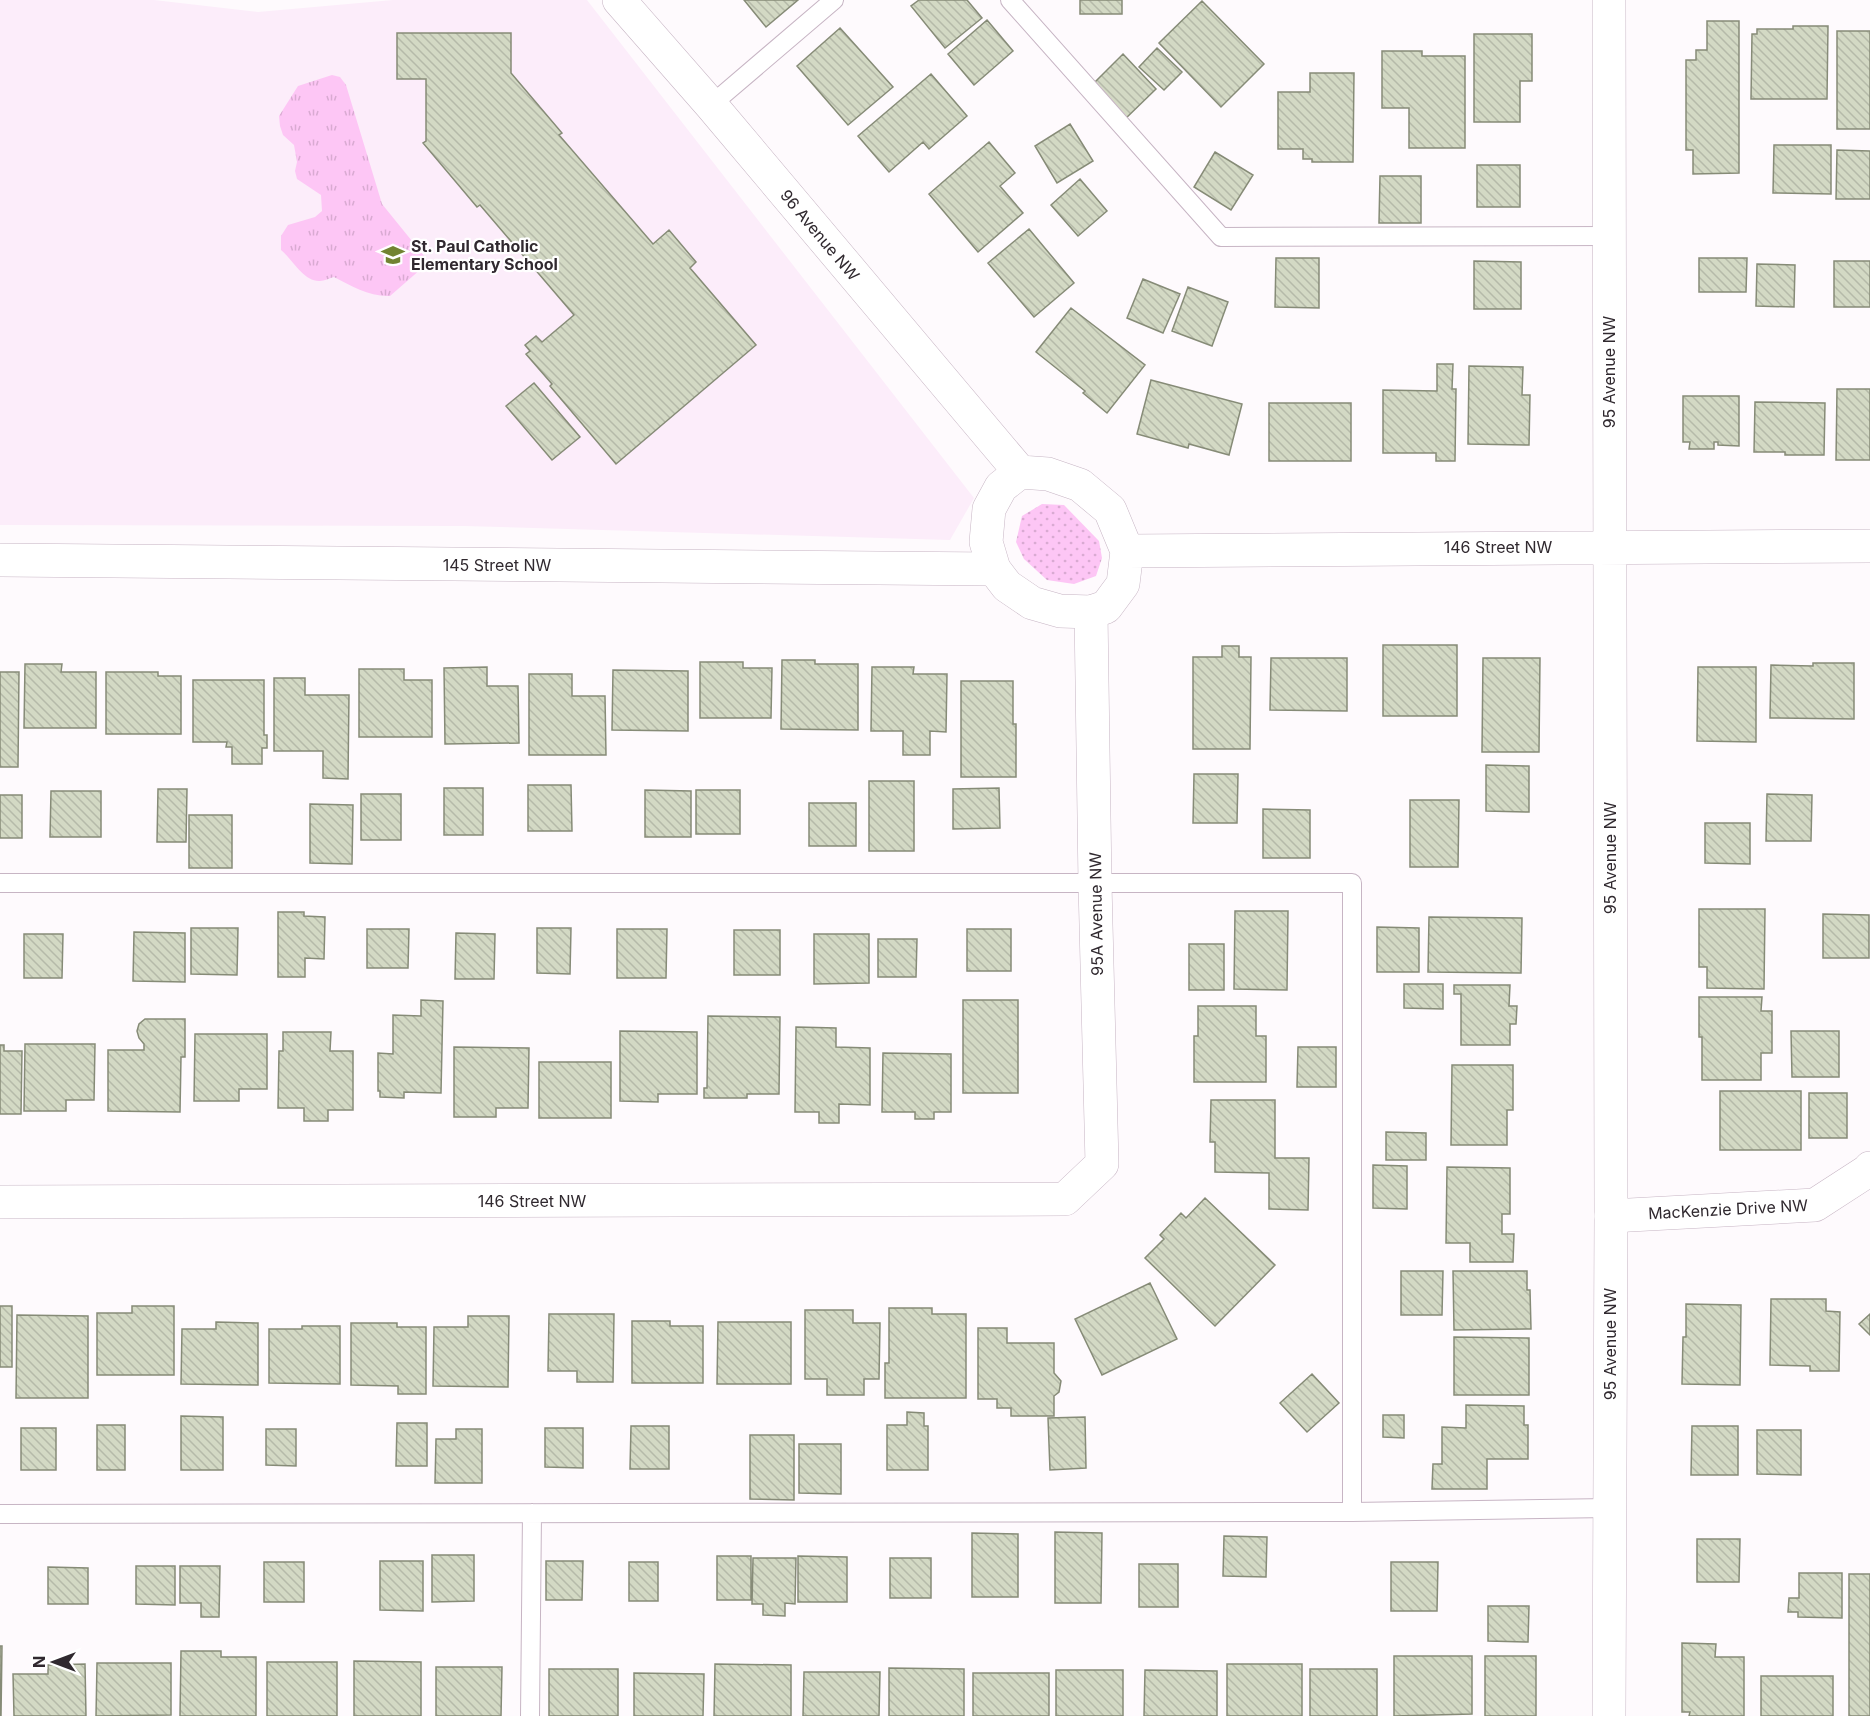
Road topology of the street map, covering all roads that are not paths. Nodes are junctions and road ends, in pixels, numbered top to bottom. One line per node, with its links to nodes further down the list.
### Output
1 (619, 0): 5 (street, 96 Avenue NW)
2 (834, 0): 5 (lane)
3 (1010, 0): 6 (lane)
4 (1609, 0): 6 (street, 95 Avenue NW)
5 (711, 105): 7 (street, 96 Avenue NW)
6 (1610, 236): 8 (street, 95 Avenue NW)
7 (1020, 472): 10 (street); 12 (street)
8 (1609, 546): 9 (street, 146 Street NW); 10 (street, 146 Street NW); 19 (street, 95 Avenue NW)
9 (1870, 546)
10 (1127, 551): 13 (street)
11 (0, 561): 12 (street, 145 Street NW)
12 (994, 569): 13 (street)
13 (1091, 612): 15 (street, 95A Avenue NW)
14 (0, 883): 15 (lane)
15 (1095, 884): 17 (street, 95A Avenue NW); 21 (lane)
16 (1870, 1167): 19 (street, MacKenzie Drive NW)
17 (1065, 1199): 18 (street, 146 Street NW)
18 (0, 1202)
19 (1611, 1216): 20 (street, 95 Avenue NW)
20 (1608, 1508): 21 (lane); 25 (street, 95 Avenue NW)
21 (1352, 1512): 22 (lane)
22 (532, 1513): 23 (lane); 24 (lane)
23 (0, 1514)
24 (530, 1716)
25 (1608, 1716)

